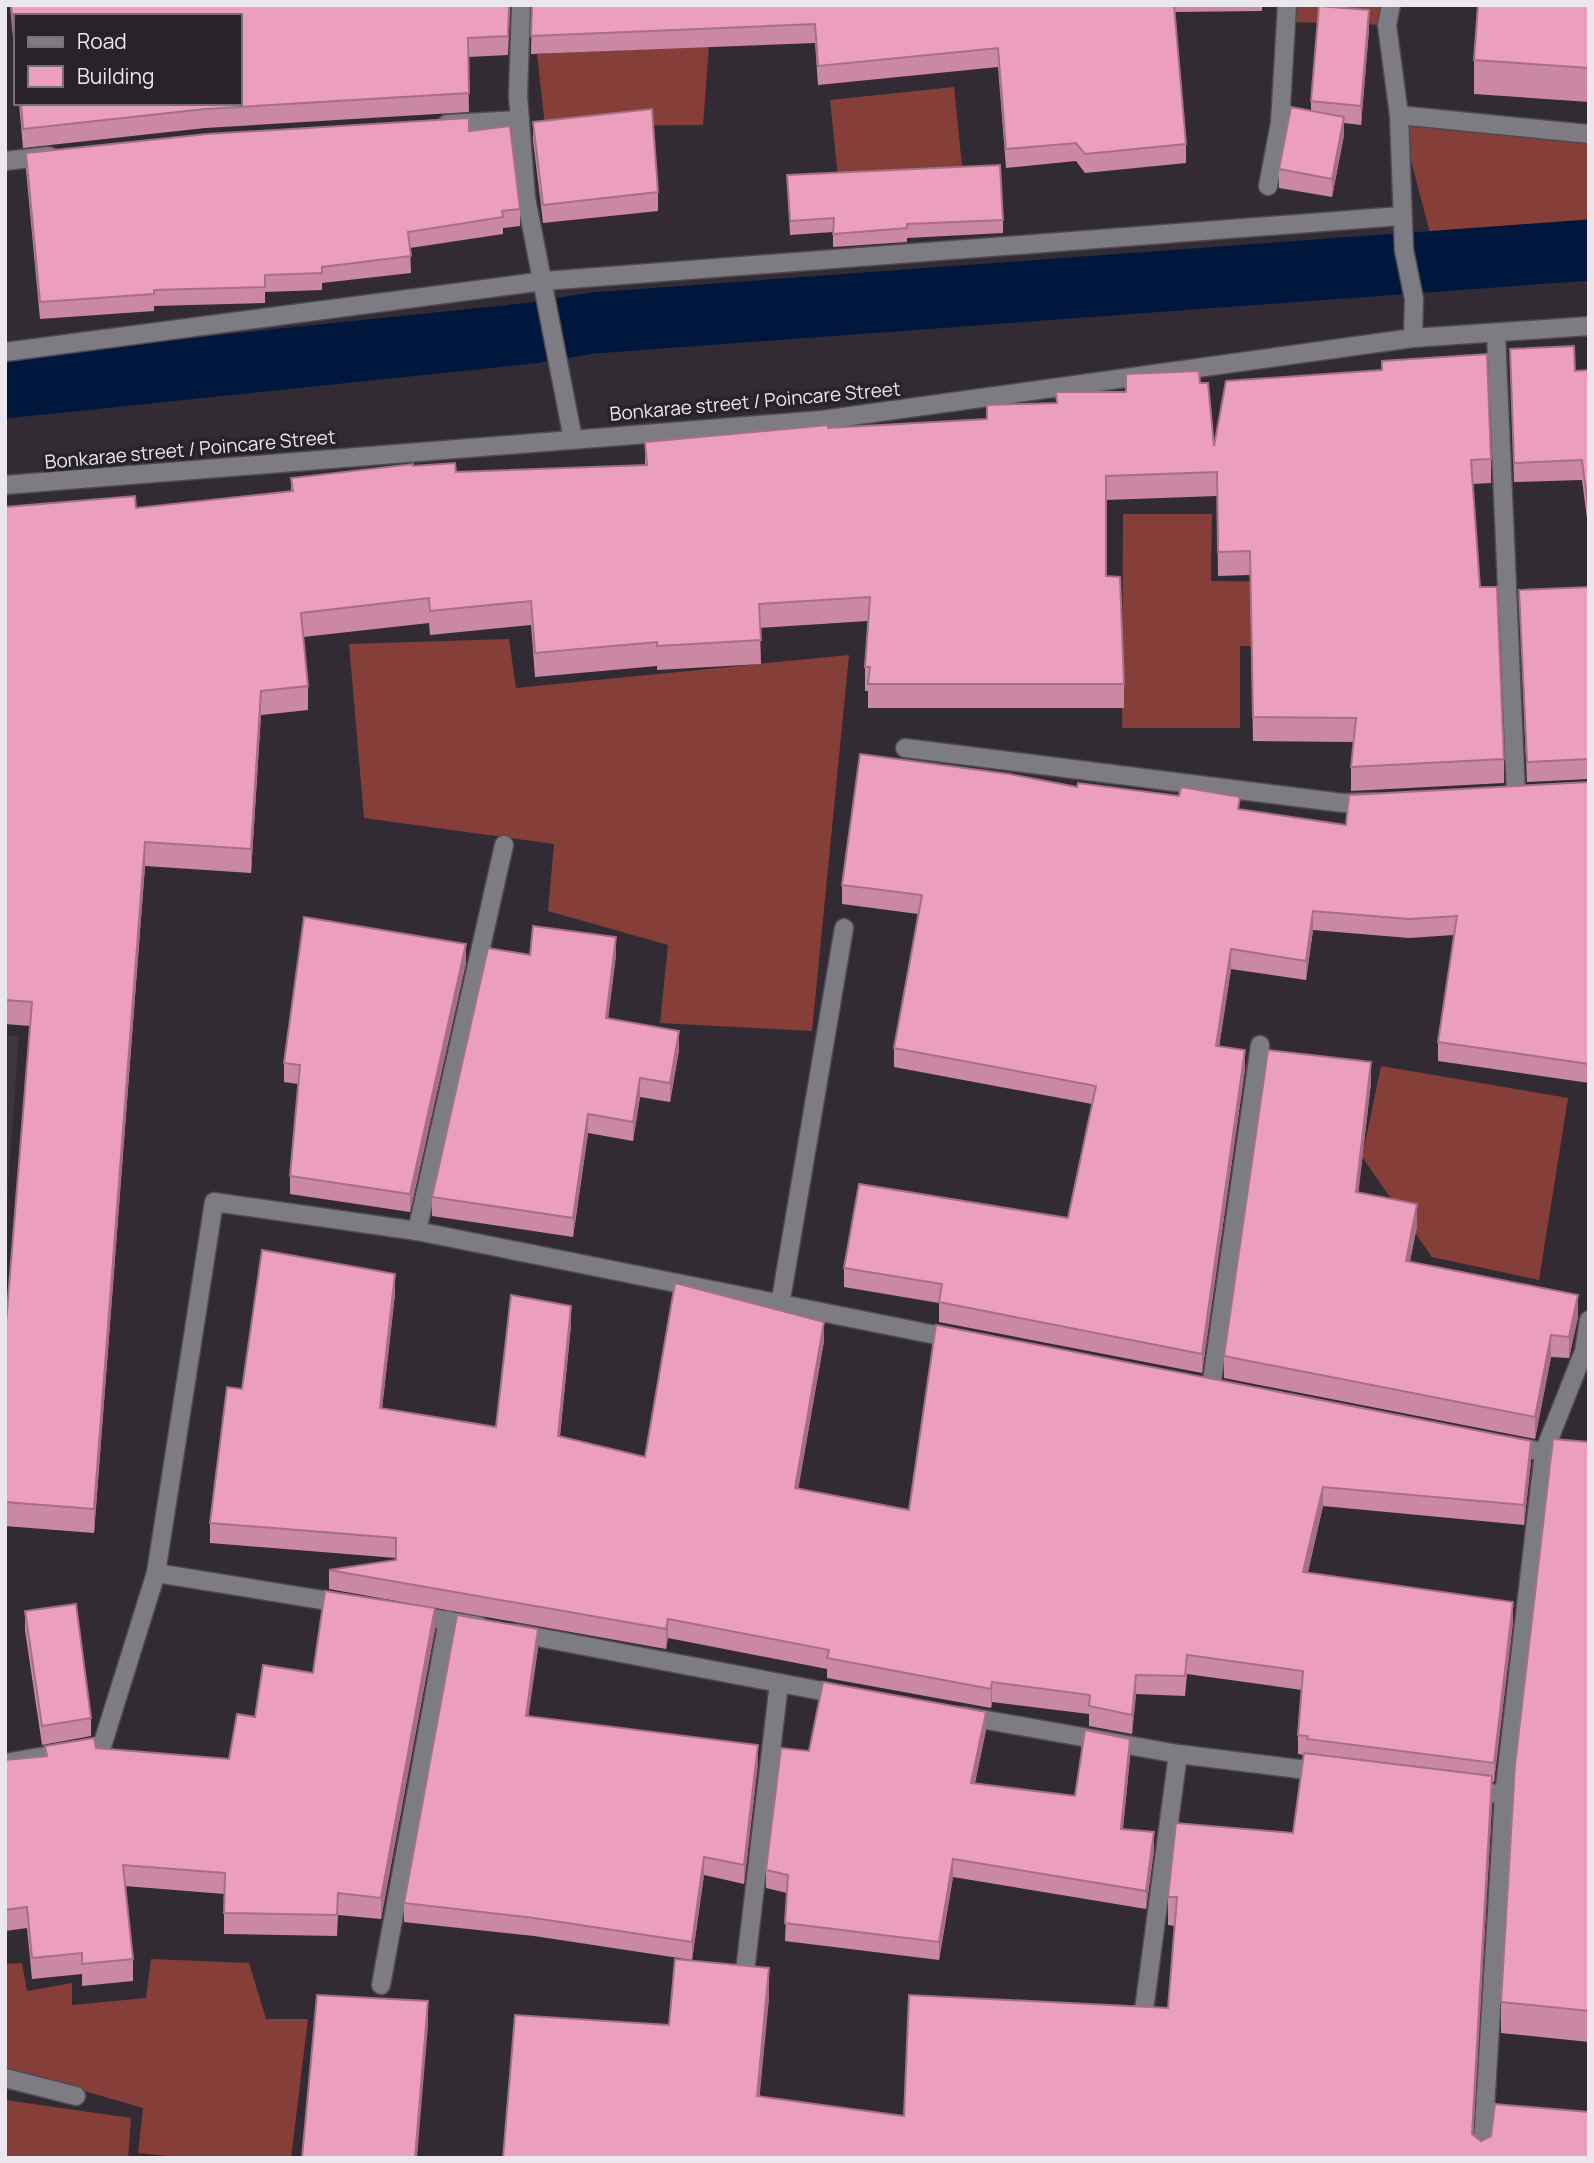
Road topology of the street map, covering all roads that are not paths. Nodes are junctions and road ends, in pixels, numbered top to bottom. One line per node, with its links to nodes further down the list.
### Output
1 (521, 5): 5 (street)
2 (1287, 5): 10 (street)
3 (1391, 5): 4 (street)
4 (1399, 115): 7 (street); 11 (street)
5 (520, 120): 6 (street); 12 (street)
6 (425, 126)
7 (1589, 134)
8 (72, 153): 9 (street)
9 (5, 161)
10 (1268, 186)
11 (1401, 216): 12 (street); 15 (street)
12 (544, 281): 16 (street); 17 (street)
13 (1589, 326): 14 (street, Bonkarae street / Poincare Street)
14 (1496, 334): 15 (street, Bonkarae street / Poincare Street); 20 (street)
15 (1413, 338): 17 (street, Bonkarae street / Poincare Street)
16 (5, 352)
17 (573, 439): 18 (street, Bonkarae street / Poincare Street)
18 (5, 485)
19 (905, 748): 21 (street)
20 (1540, 793)
21 (1396, 800)
22 (504, 845): 25 (street)
23 (844, 928): 26 (street)
24 (1260, 1045): 29 (street)
25 (417, 1231): 26 (street); 32 (street)
26 (780, 1305): 28 (street)
27 (1589, 1320): 31 (street)
28 (968, 1341)
29 (1211, 1388)
30 (1491, 1442): 31 (street)
31 (1544, 1452): 43 (street)
32 (156, 1573): 33 (street); 40 (street)
33 (369, 1607)
34 (395, 1612): 35 (street)
35 (448, 1620): 36 (street); 45 (street)
36 (779, 1683): 37 (street); 44 (street)
37 (862, 1698)
38 (944, 1712): 39 (street)
39 (1178, 1754): 41 (street); 46 (street)
40 (5, 1763)
41 (1341, 1774)
42 (1450, 1788): 43 (street)
43 (1504, 1795): 49 (street)
44 (744, 1980)
45 (381, 1985)
46 (1142, 2025)
47 (5, 2078): 48 (street)
48 (76, 2096)
49 (1482, 2158)

